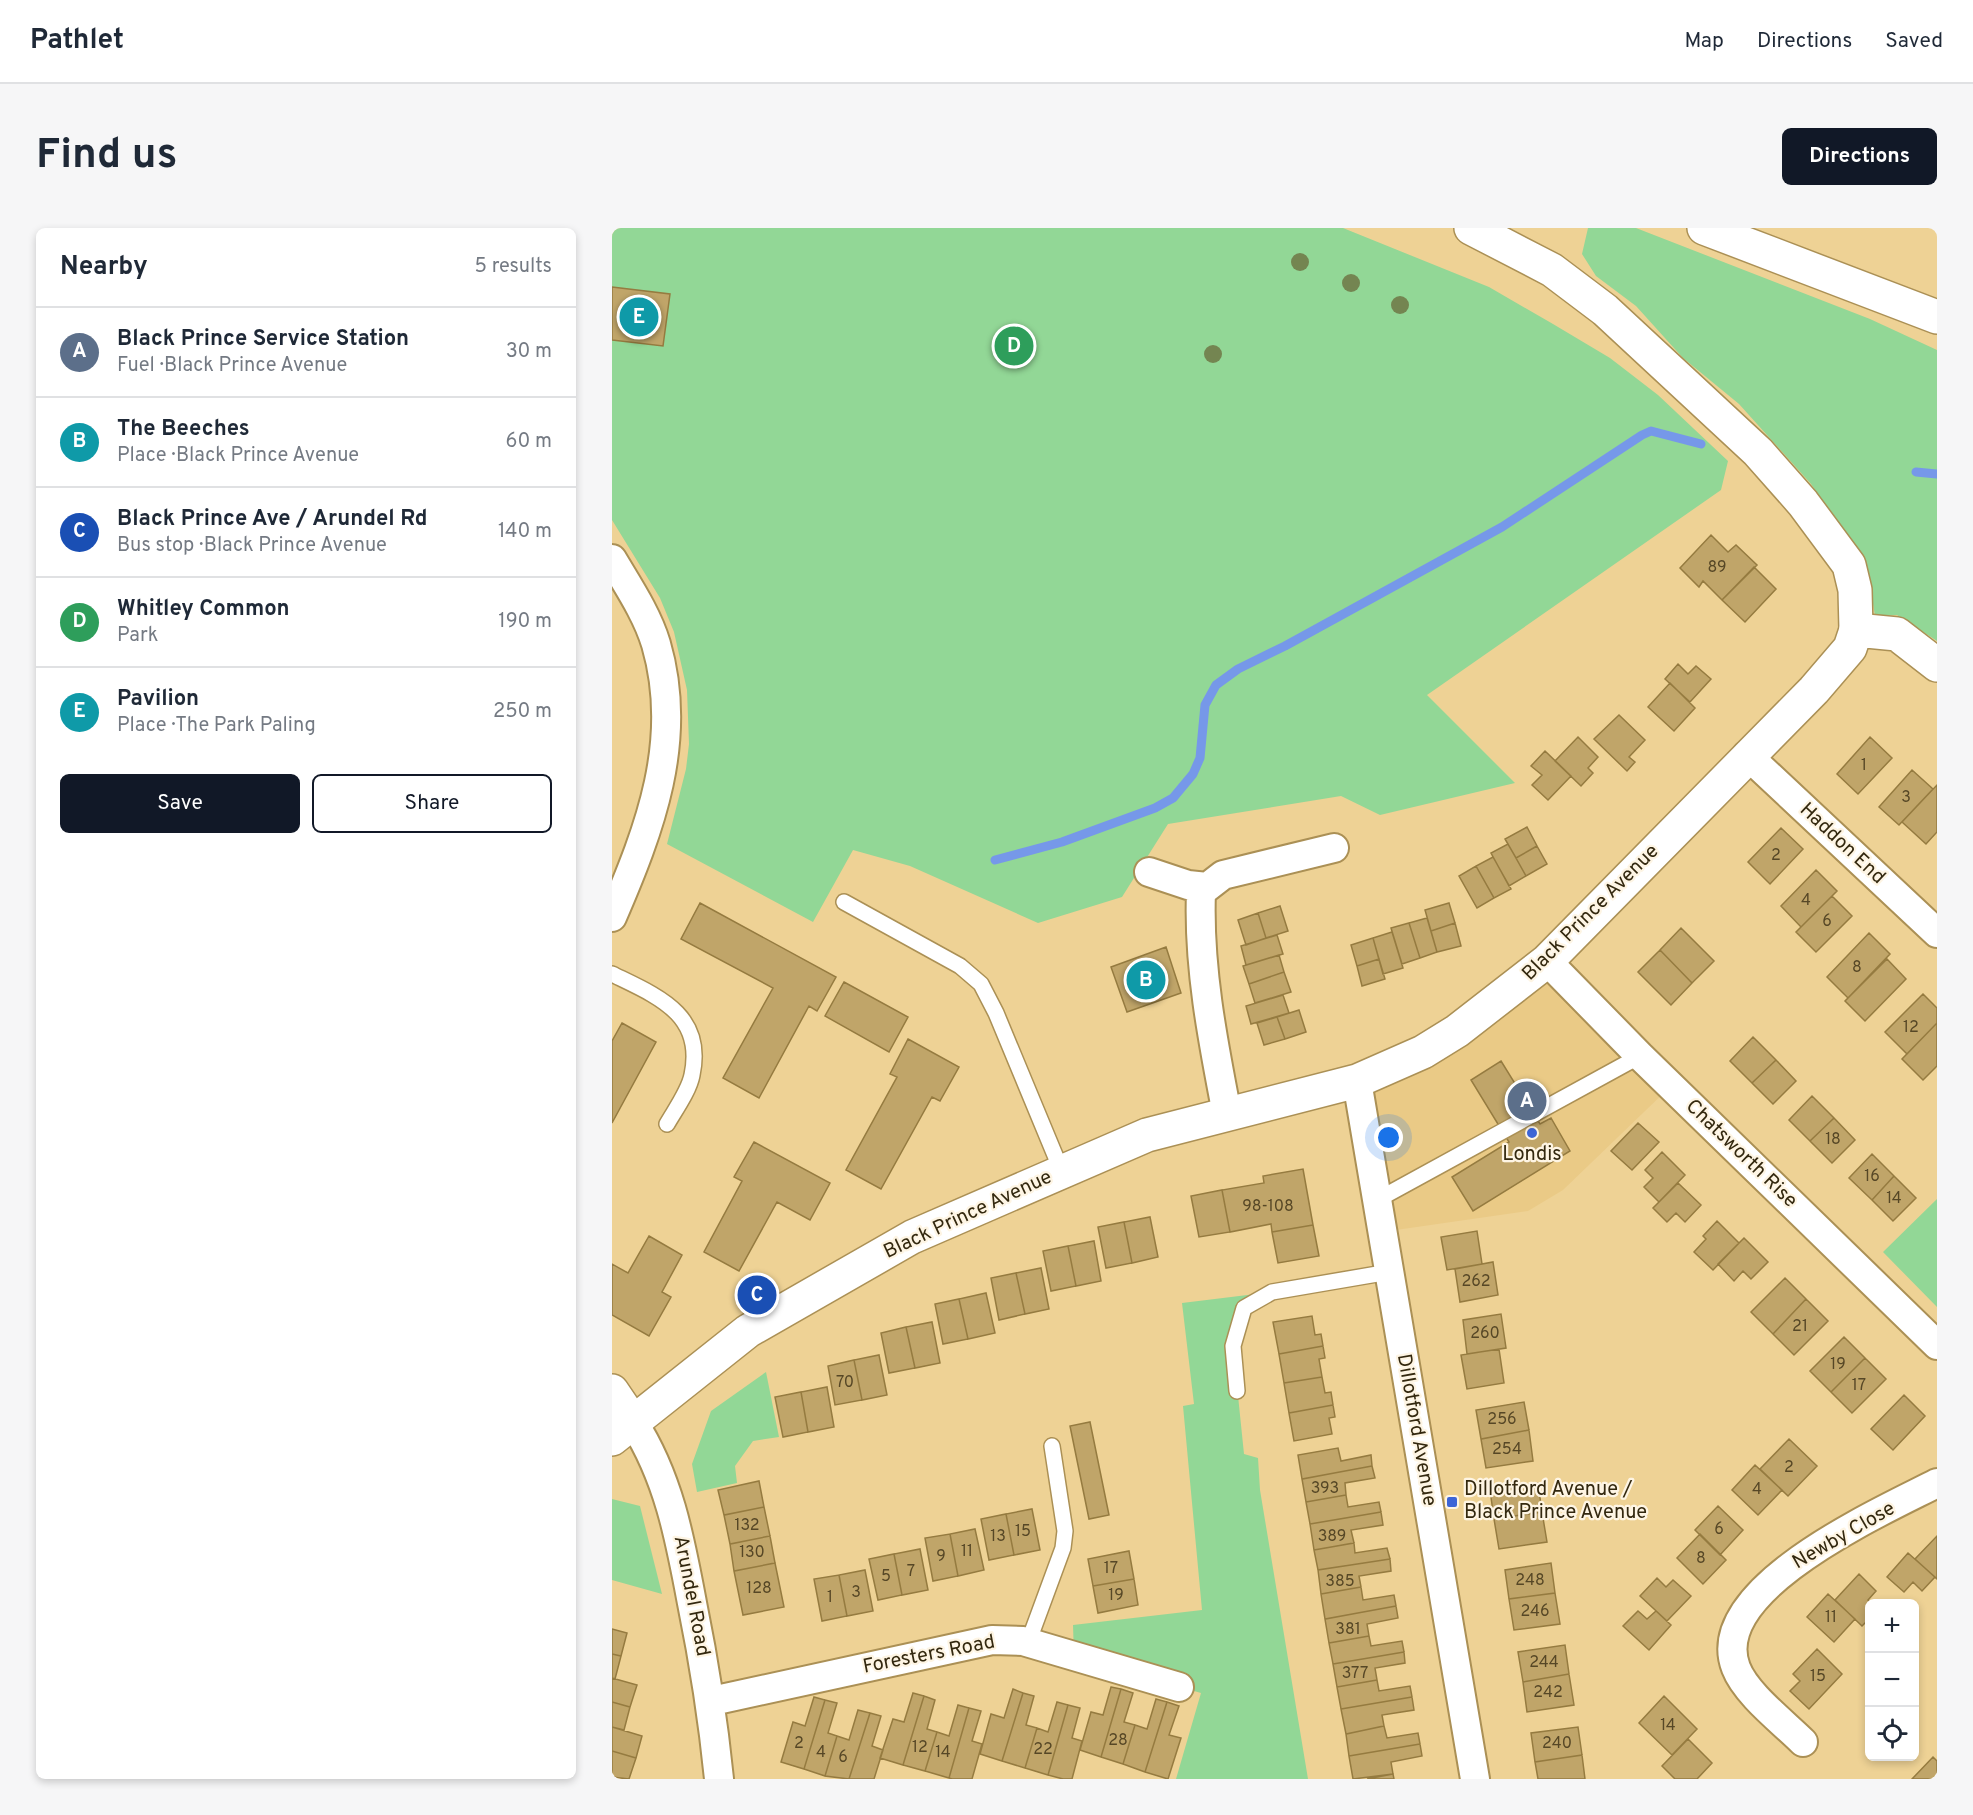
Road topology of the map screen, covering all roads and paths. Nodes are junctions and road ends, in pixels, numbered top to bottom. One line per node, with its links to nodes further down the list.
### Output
1 (1471, 228): 5 (main road)
2 (1704, 228): 3 (main road)
3 (1937, 317)
4 (612, 559): 12 (street)
5 (1856, 630): 6 (main road); 7 (main road, Black Prince Avenue)
6 (1937, 665)
7 (1748, 755): 13 (street, Haddon End); 14 (main road, Black Prince Avenue)
8 (1334, 848): 10 (street)
9 (1149, 872): 10 (street)
10 (1207, 887): 18 (street)
11 (844, 902): 20 (lane)
12 (612, 917)
13 (1937, 933)
14 (1547, 961): 16 (street, Chatsworth Rise); 17 (main road, Black Prince Avenue)
15 (612, 974): 19 (lane)
16 (1640, 1056): 21 (lane); 23 (street, Chatsworth Rise)
17 (1358, 1081): 18 (main road, Black Prince Avenue); 21 (street, Dillotford Avenue)
18 (1227, 1114): 20 (main road, Black Prince Avenue)
19 (667, 1124)
20 (1062, 1172): 26 (main road, Black Prince Avenue)
21 (1377, 1200): 22 (street, Dillotford Avenue)
22 (1389, 1272): 25 (lane); 34 (street, Dillotford Avenue)
23 (1937, 1345)
24 (612, 1390): 26 (main road)
25 (1238, 1391)
26 (623, 1431): 31 (street, Arundel Road)
27 (1052, 1446): 29 (lane)
28 (1937, 1483): 32 (street, Newby Close)
29 (1028, 1643): 30 (street, Foresters Road); 31 (street, Foresters Road)
30 (1179, 1687)
31 (712, 1701): 33 (street, Arundel Road)
32 (1803, 1742)
33 (719, 1779)
34 (1475, 1779)

